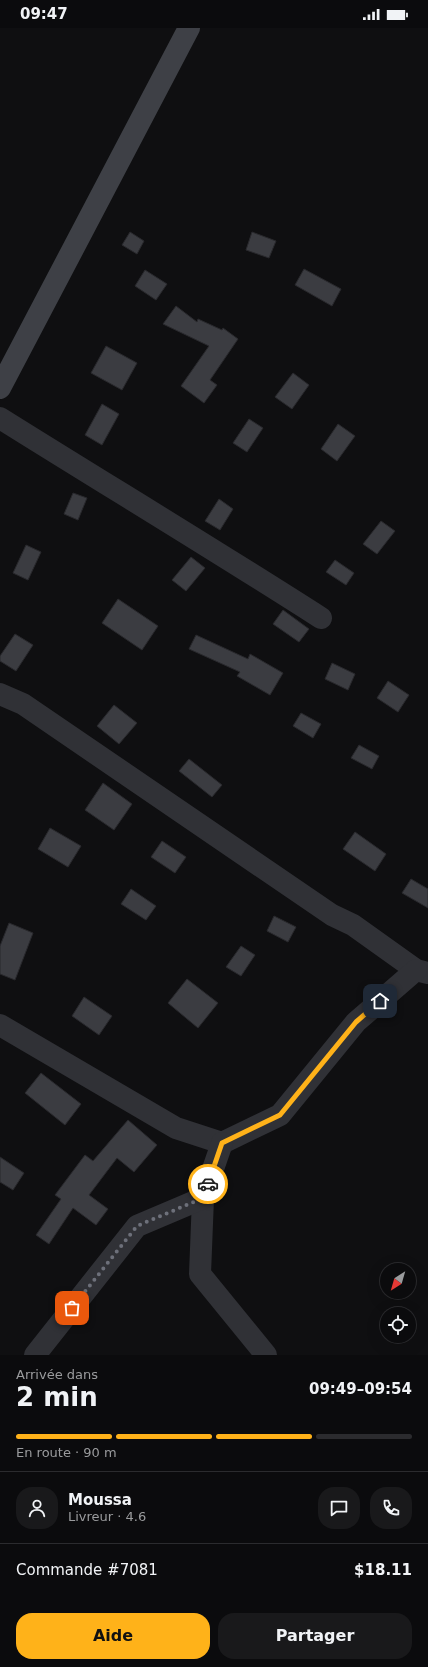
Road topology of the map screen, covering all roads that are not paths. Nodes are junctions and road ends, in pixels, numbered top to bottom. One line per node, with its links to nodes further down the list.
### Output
1 (189, 28): 2 (main road)
2 (0, 388)
3 (0, 418): 4 (street)
4 (321, 618)
5 (0, 694): 6 (street)
6 (422, 972): 8 (street)
7 (0, 1025): 8 (street)
8 (222, 1143): 9 (street)
9 (203, 1198): 10 (street); 11 (street)
10 (35, 1355)
11 (266, 1355)

